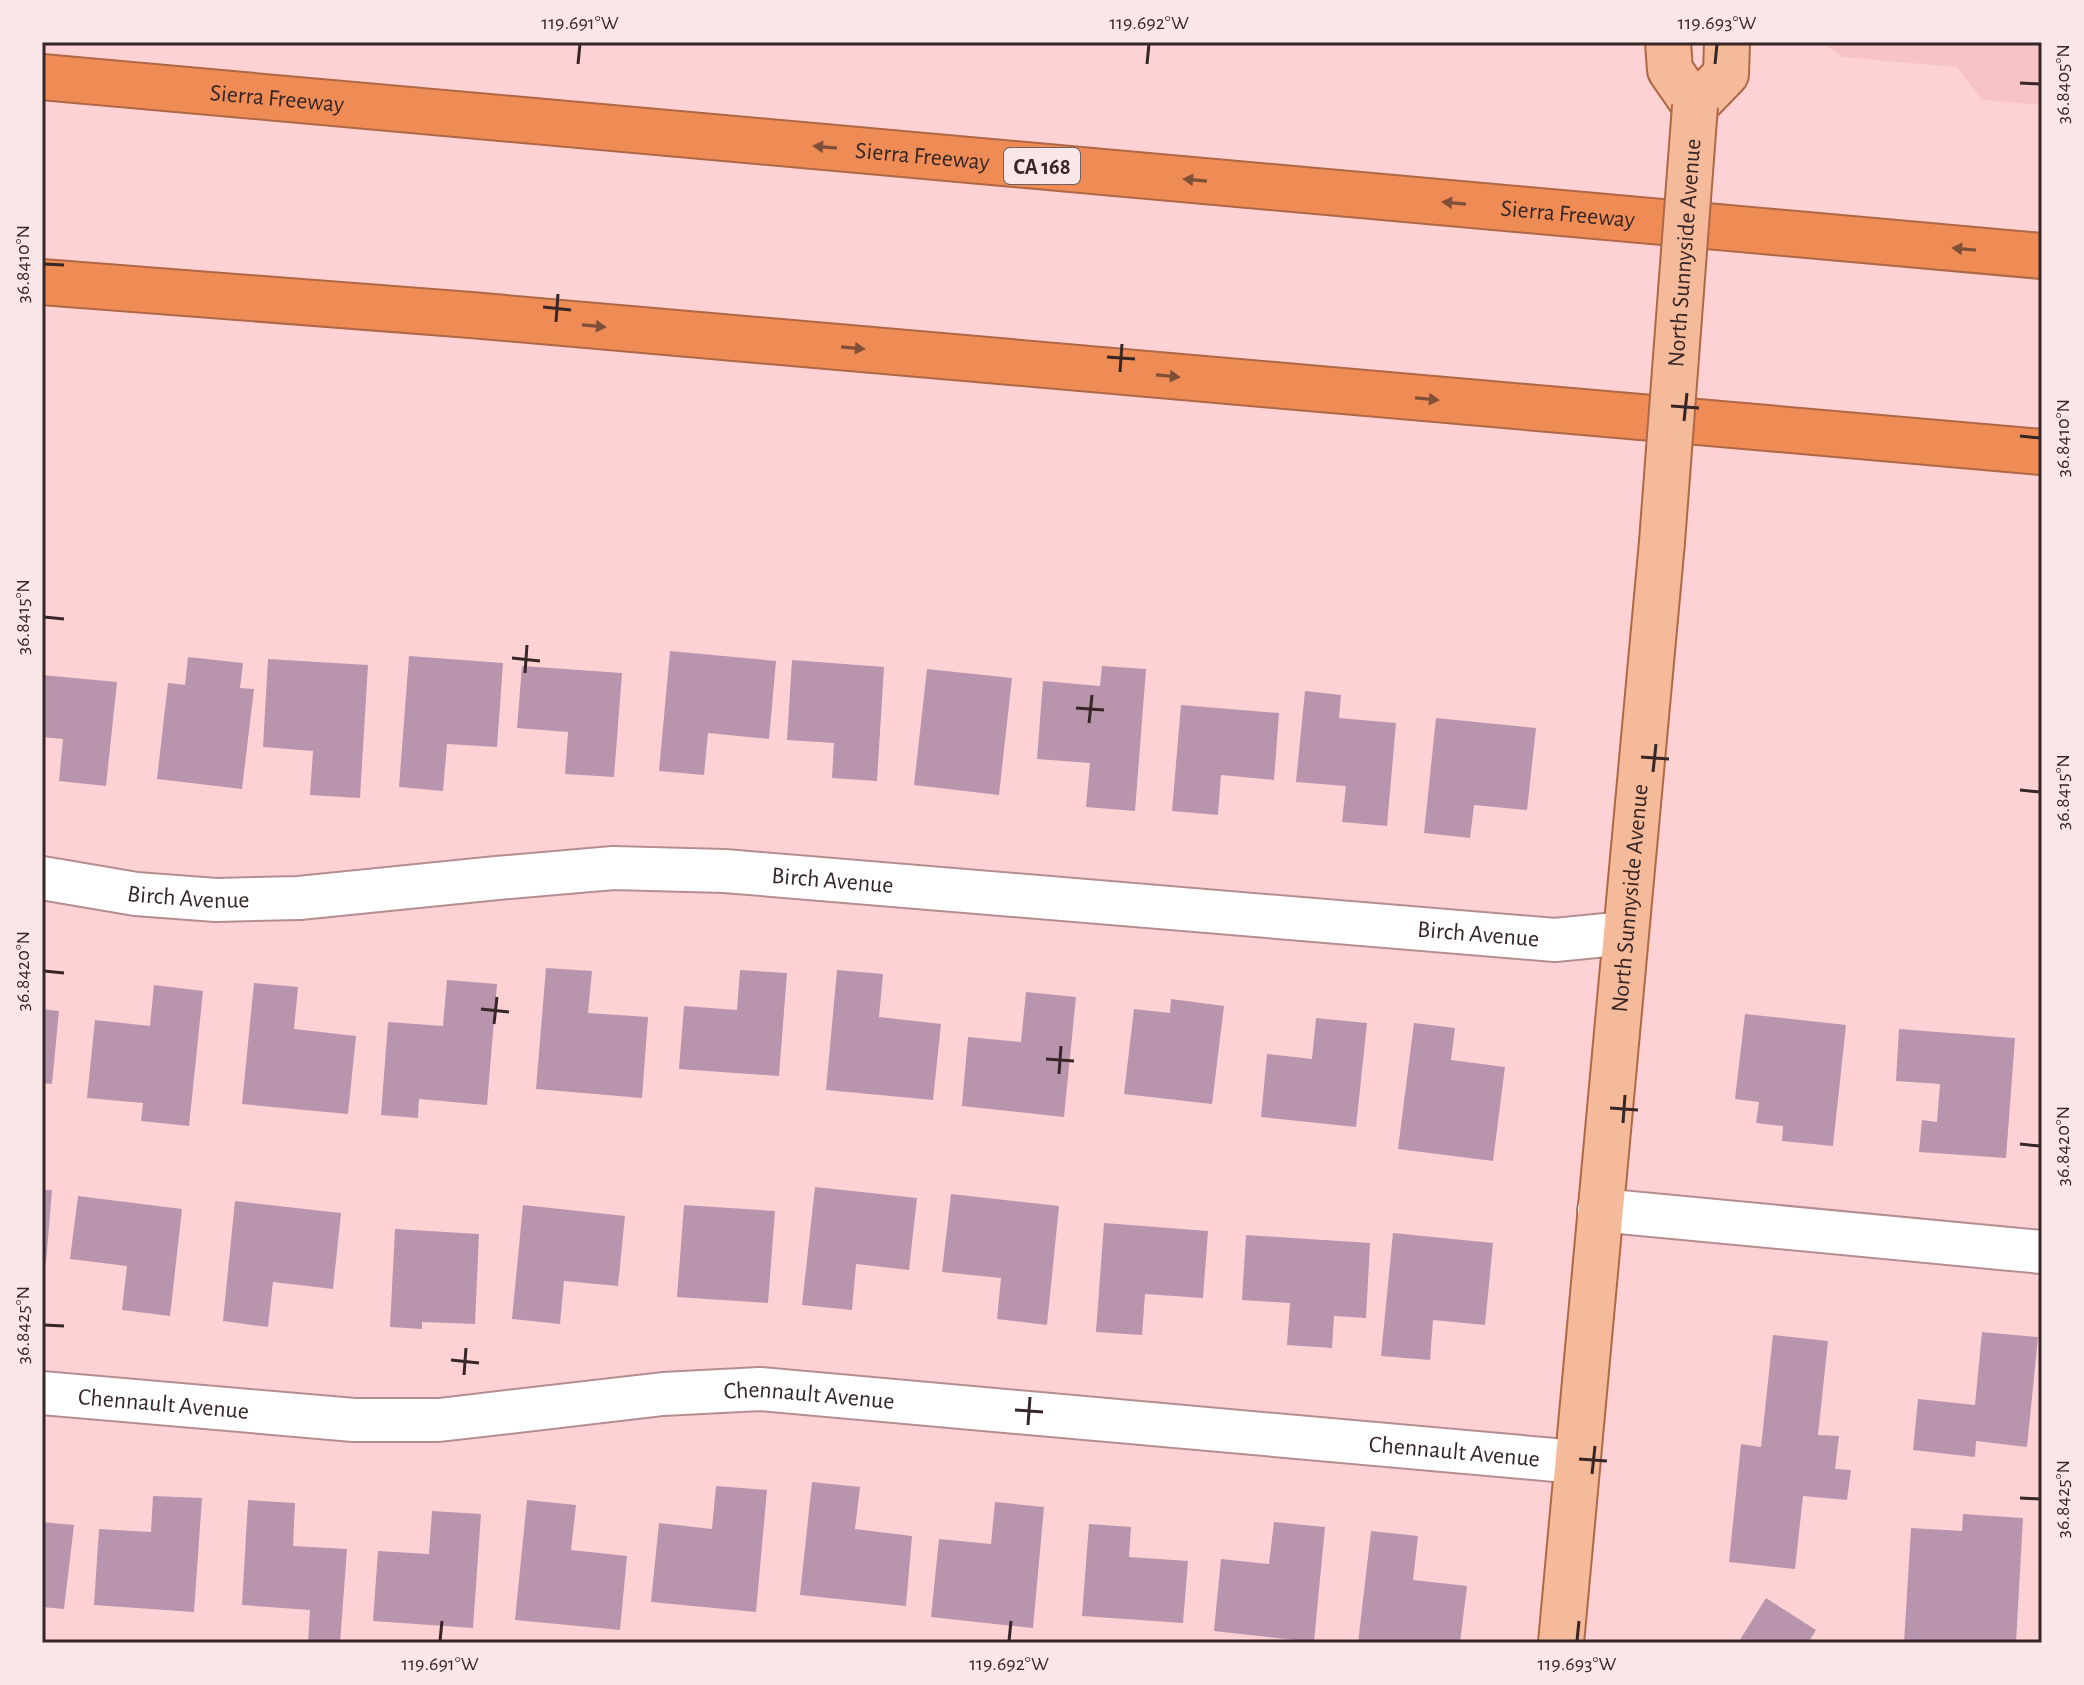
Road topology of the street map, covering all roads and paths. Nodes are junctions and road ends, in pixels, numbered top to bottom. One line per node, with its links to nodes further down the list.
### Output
1 (1668, 42): 4 (main road, North Sunnyside Avenue)
2 (1727, 42): 4 (main road, North Sunnyside Avenue)
3 (42, 77): 5 (highway, Sierra Freeway / CA 168, one-way to 3)
4 (1695, 106): 11 (main road, North Sunnyside Avenue, bridge)
5 (2042, 256)
6 (42, 282): 8 (highway)
7 (42, 310): 8 (highway)
8 (471, 315): 9 (highway, one-way to 9)
9 (2042, 452)
10 (42, 878): 11 (street, Birch Avenue)
11 (1626, 933): 12 (main road, North Sunnyside Avenue)
12 (1599, 1210): 13 (street); 15 (main road, North Sunnyside Avenue)
13 (2042, 1252)
14 (42, 1393): 15 (street, Chennault Avenue)
15 (1577, 1462): 16 (main road, North Sunnyside Avenue)
16 (1561, 1643)

